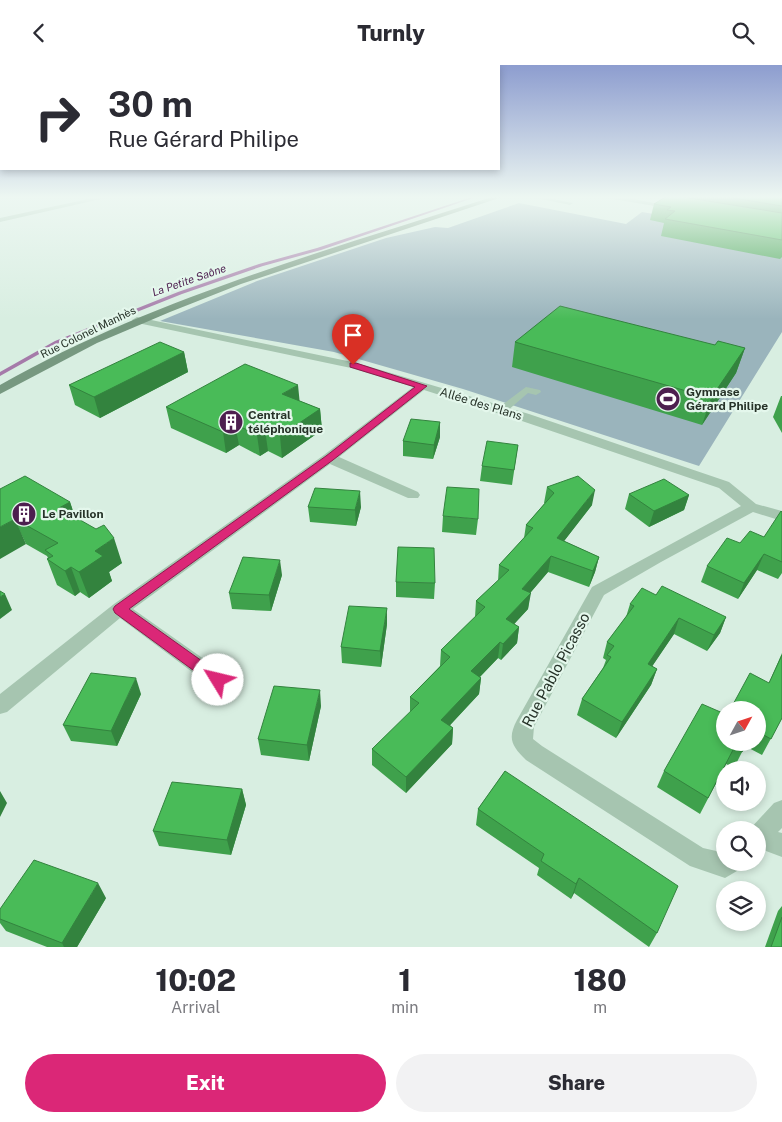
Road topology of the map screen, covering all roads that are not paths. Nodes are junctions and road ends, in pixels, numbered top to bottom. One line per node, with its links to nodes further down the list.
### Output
1 (376, 237): 2 (street, Rue Colonel Manhès)
2 (137, 320): 3 (street, Allée des Plans); 4 (street, Rue Colonel Manhès)
3 (422, 386): 6 (street, Allée des Plans); 7 (street)
4 (0, 390)
5 (536, 392): 6 (lane)
6 (502, 410): 9 (street, Allée des Plans)
7 (329, 458): 8 (street); 11 (street)
8 (413, 495)
9 (751, 507): 10 (street, Allée des Plans); 18 (street, Rue Pablo Picasso)
10 (782, 516)
11 (120, 609): 12 (street); 13 (street)
12 (218, 680)
13 (0, 706)
14 (782, 811): 15 (street)
15 (766, 828)
16 (766, 840): 17 (street)
17 (782, 845)
18 (716, 863)

